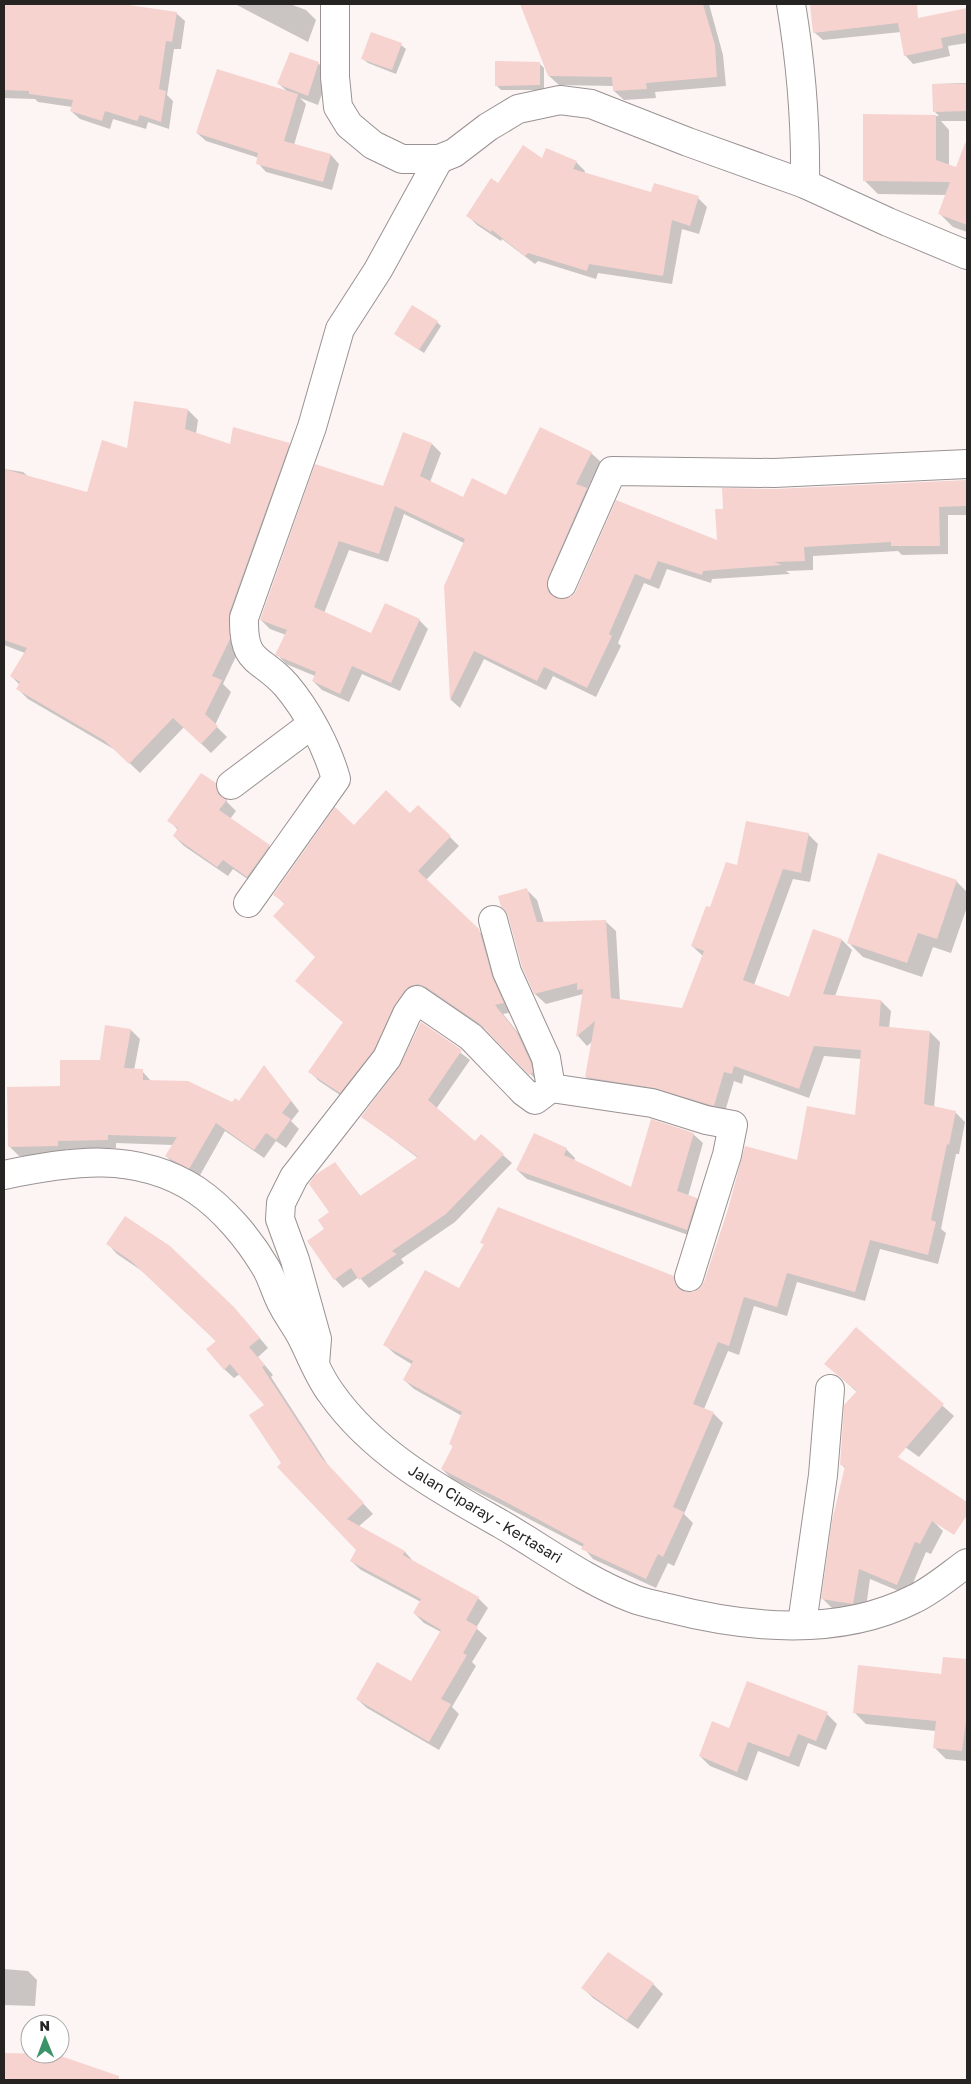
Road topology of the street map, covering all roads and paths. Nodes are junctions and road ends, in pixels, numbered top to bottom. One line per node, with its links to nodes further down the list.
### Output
1 (335, 4): 3 (street)
2 (791, 4): 4 (street)
3 (439, 159): 4 (street); 8 (street)
4 (805, 184): 5 (street)
5 (967, 255)
6 (967, 464): 7 (street)
7 (562, 584)
8 (311, 725): 9 (street); 10 (street)
9 (231, 785)
10 (248, 902)
11 (493, 920): 12 (street)
12 (551, 1088): 14 (street); 15 (street)
13 (4, 1175): 15 (street, Jalan Ciparay - Kertasari)
14 (689, 1277)
15 (315, 1364): 18 (street, Jalan Ciparay - Kertasari)
16 (830, 1389): 18 (street)
17 (967, 1563): 18 (street, Jalan Ciparay - Kertasari)
18 (802, 1624)

